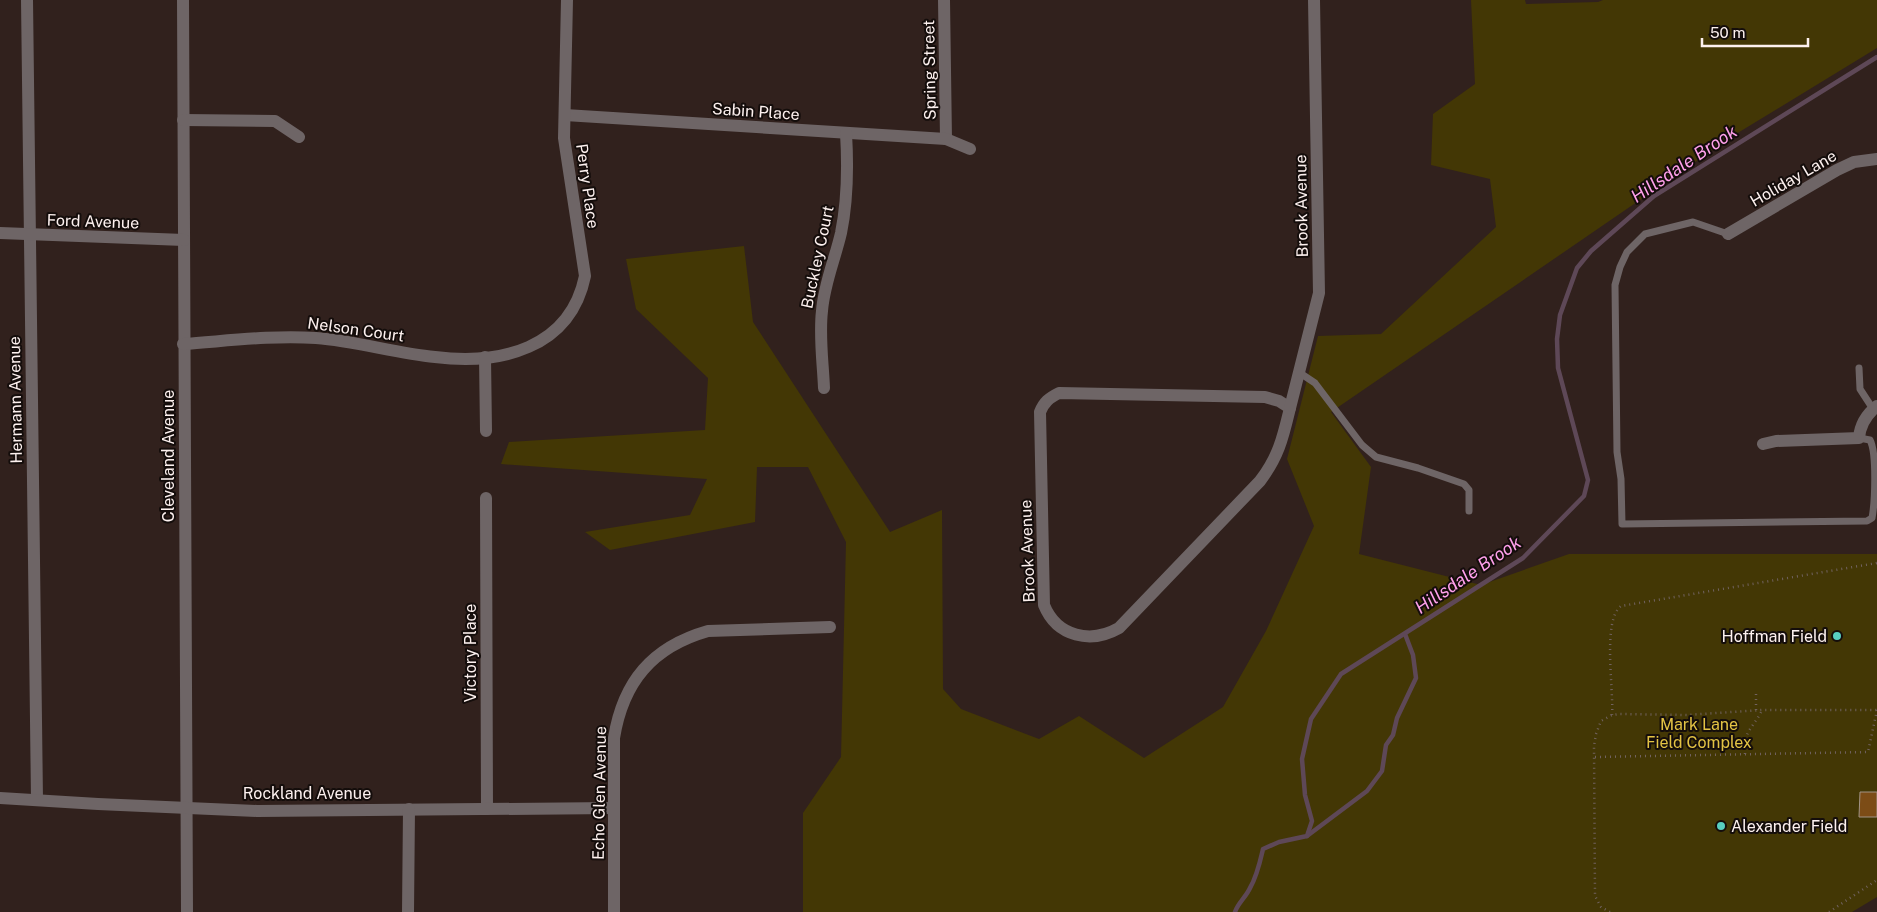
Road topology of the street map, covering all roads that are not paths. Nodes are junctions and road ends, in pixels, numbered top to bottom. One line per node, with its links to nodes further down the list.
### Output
1 (27, 0): 14 (street, Hermann Avenue)
2 (183, 0): 7 (street, Cleveland Avenue)
3 (567, 0): 6 (street, Perry Place)
4 (944, 0): 10 (street, Spring Street)
5 (1314, 0): 21 (street, Brook Avenue)
6 (564, 115): 8 (street, Sabin Place); 18 (street, Perry Place)
7 (183, 120): 9 (street); 16 (street, Cleveland Avenue)
8 (846, 133): 10 (street, Sabin Place); 22 (street, Buckley Court)
9 (299, 137)
10 (946, 139): 11 (street)
11 (970, 149)
12 (1877, 159): 15 (street, Holiday Lane)
13 (0, 233): 14 (street, Ford Avenue)
14 (30, 234): 16 (street, Ford Avenue); 32 (street, Hermann Avenue)
15 (1728, 234): 26 (lane)
16 (184, 240): 17 (street, Cleveland Avenue)
17 (184, 344): 19 (street, Nelson Court); 33 (street, Cleveland Avenue)
18 (523, 349): 19 (street, Nelson Court)
19 (485, 357): 25 (street)
20 (1859, 368): 23 (lane)
21 (1300, 373): 24 (street, Brook Avenue); 29 (lane)
22 (824, 388)
23 (1875, 407): 26 (street)
24 (1290, 408): 24 (street, Brook Avenue)
25 (486, 431)
26 (1859, 438): 27 (street)
27 (1763, 444)
28 (486, 498): 36 (street, Victory Place)
29 (1469, 511)
30 (830, 627): 34 (street, Echo Glen Avenue)
31 (0, 798): 32 (street, Rockland Avenue)
32 (37, 800): 33 (street, Rockland Avenue)
33 (187, 808): 35 (street, Rockland Avenue); 37 (street, Cleveland Avenue)
34 (614, 808): 36 (street, Rockland Avenue); 39 (street, Echo Glen Avenue)
35 (409, 809): 36 (street, Rockland Avenue); 38 (street)
36 (487, 809)
37 (187, 912)
38 (408, 912)
39 (614, 912)

